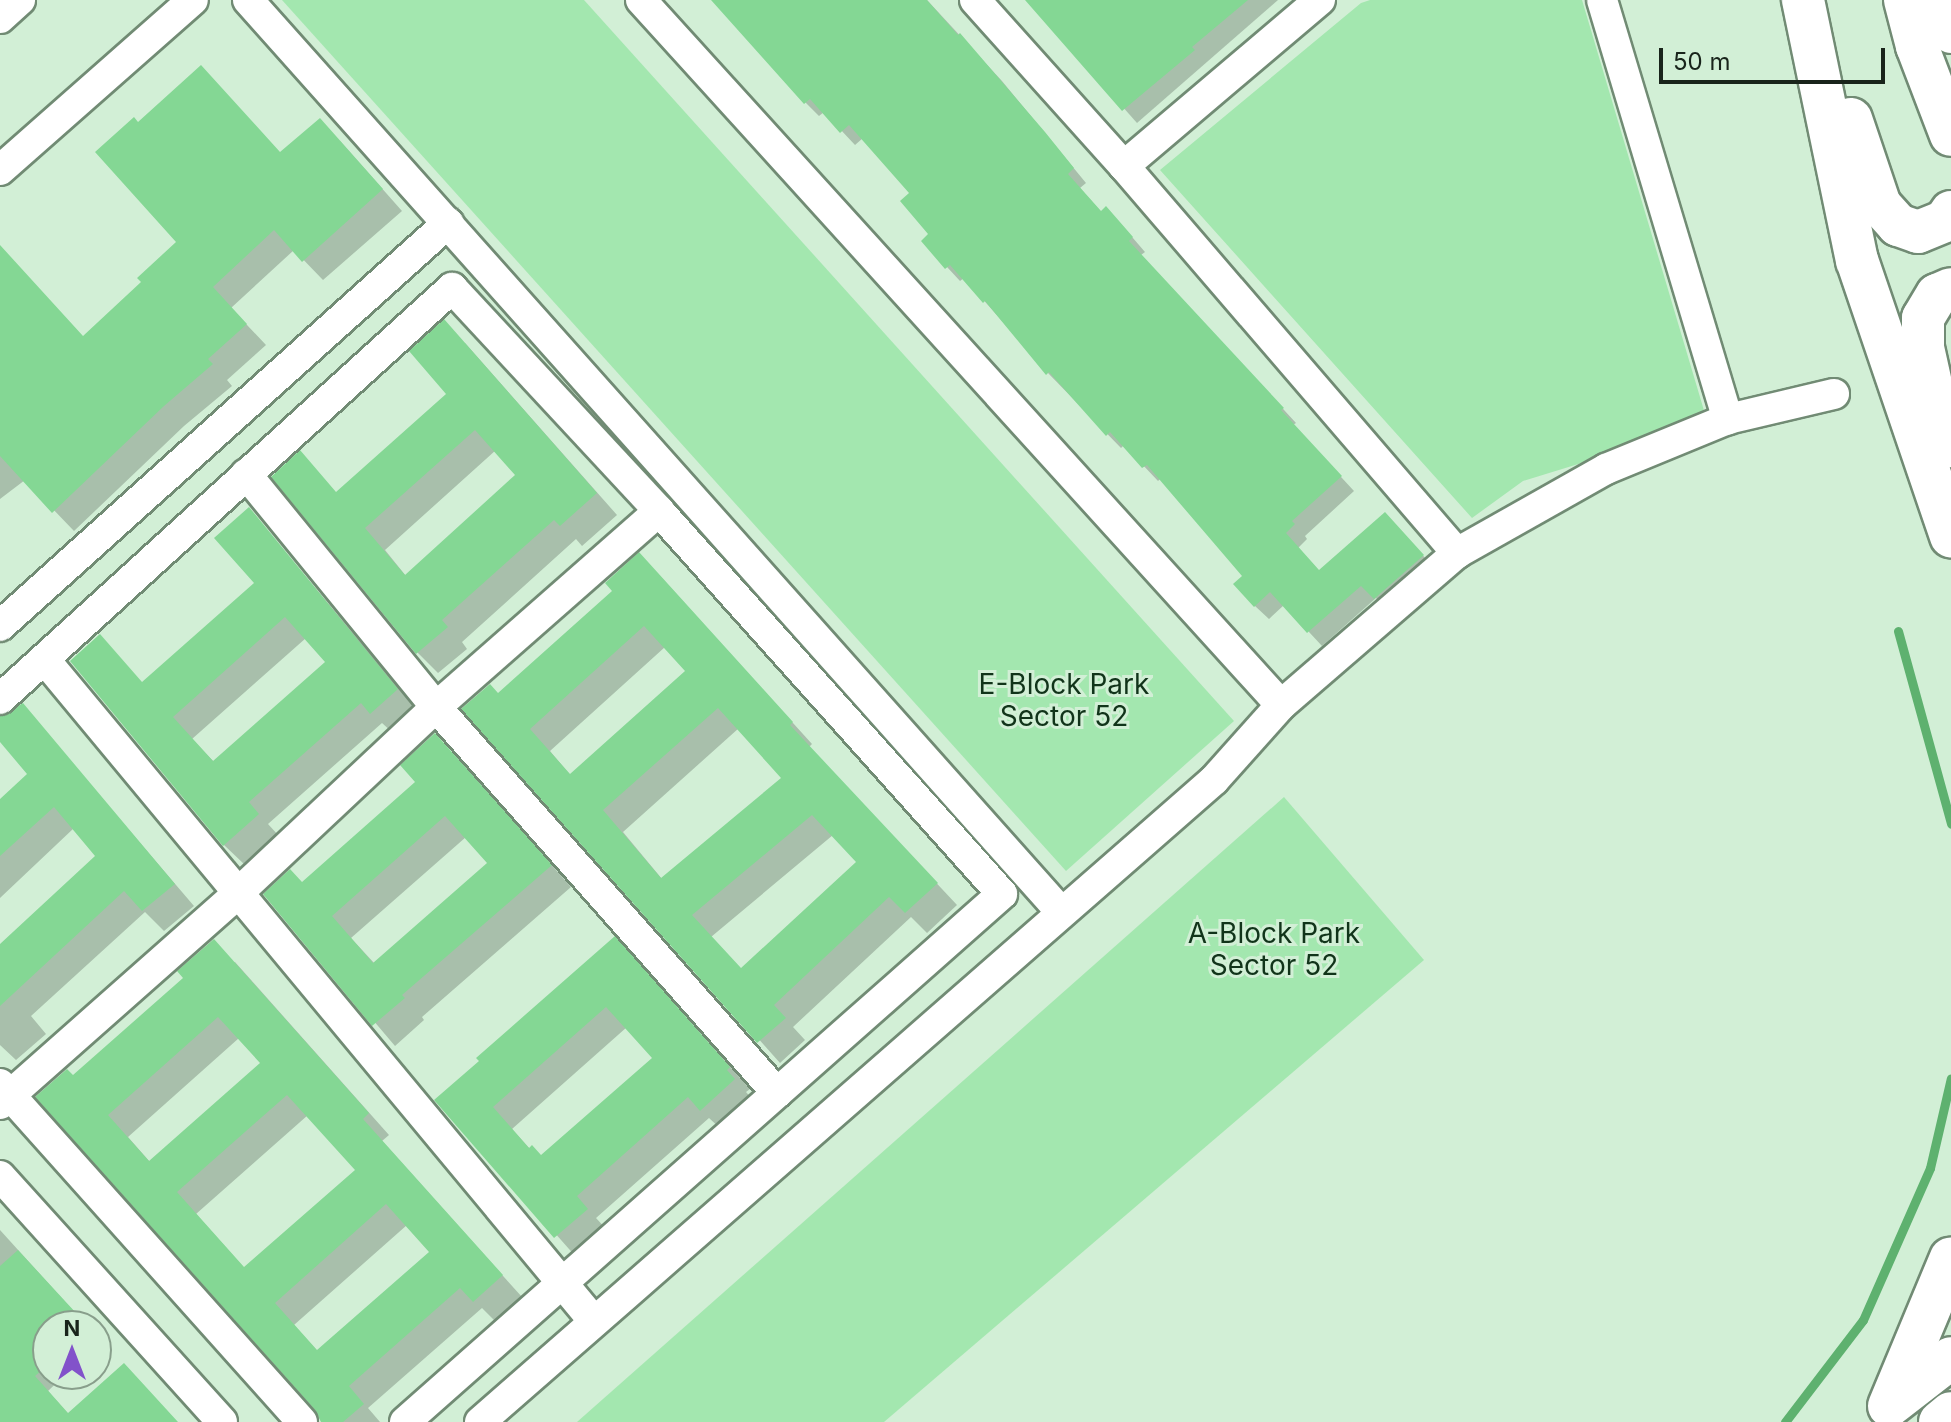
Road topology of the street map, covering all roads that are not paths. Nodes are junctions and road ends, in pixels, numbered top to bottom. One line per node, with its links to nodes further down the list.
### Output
1 (20, 0): 11 (street)
2 (193, 0): 15 (street)
3 (248, 0): 17 (street)
4 (641, 0): 29 (street)
5 (975, 0): 14 (street)
6 (1320, 0): 14 (street)
7 (1602, 0): 20 (street)
8 (1905, 0): 13 (main road)
9 (1935, 0): 12 (main road)
10 (1806, 17): 16 (main road); 24 (main road)
11 (0, 18)
12 (1951, 32)
13 (1951, 135)
14 (1124, 166): 25 (street)
15 (0, 170)
16 (1951, 212)
17 (448, 223): 26 (street); 32 (street)
18 (1951, 289): 21 (main road)
19 (1834, 394): 20 (street)
20 (1728, 419): 25 (street)
21 (1951, 471)
22 (246, 474): 23 (street); 27 (street); 30 (street)
23 (659, 511): 30 (street); 33 (street)
24 (1951, 536)
25 (1457, 553): 29 (street)
26 (0, 626)
27 (45, 660): 28 (street); 31 (street)
28 (0, 699)
29 (1281, 705): 32 (street)
30 (436, 707): 31 (street); 33 (street)
31 (237, 894): 34 (street); 37 (street)
32 (1061, 912): 38 (street)
33 (777, 1093): 37 (street)
34 (3, 1094): 43 (street)
35 (0, 1176): 42 (street)
36 (1951, 1258): 41 (main road)
37 (560, 1284): 38 (street); 44 (street)
38 (593, 1320): 45 (street)
39 (1951, 1358): 41 (main road)
40 (1951, 1413): 46 (main road)
41 (1880, 1414)
42 (222, 1422)
43 (302, 1422)
44 (405, 1422)
45 (480, 1422)
46 (1940, 1422)

